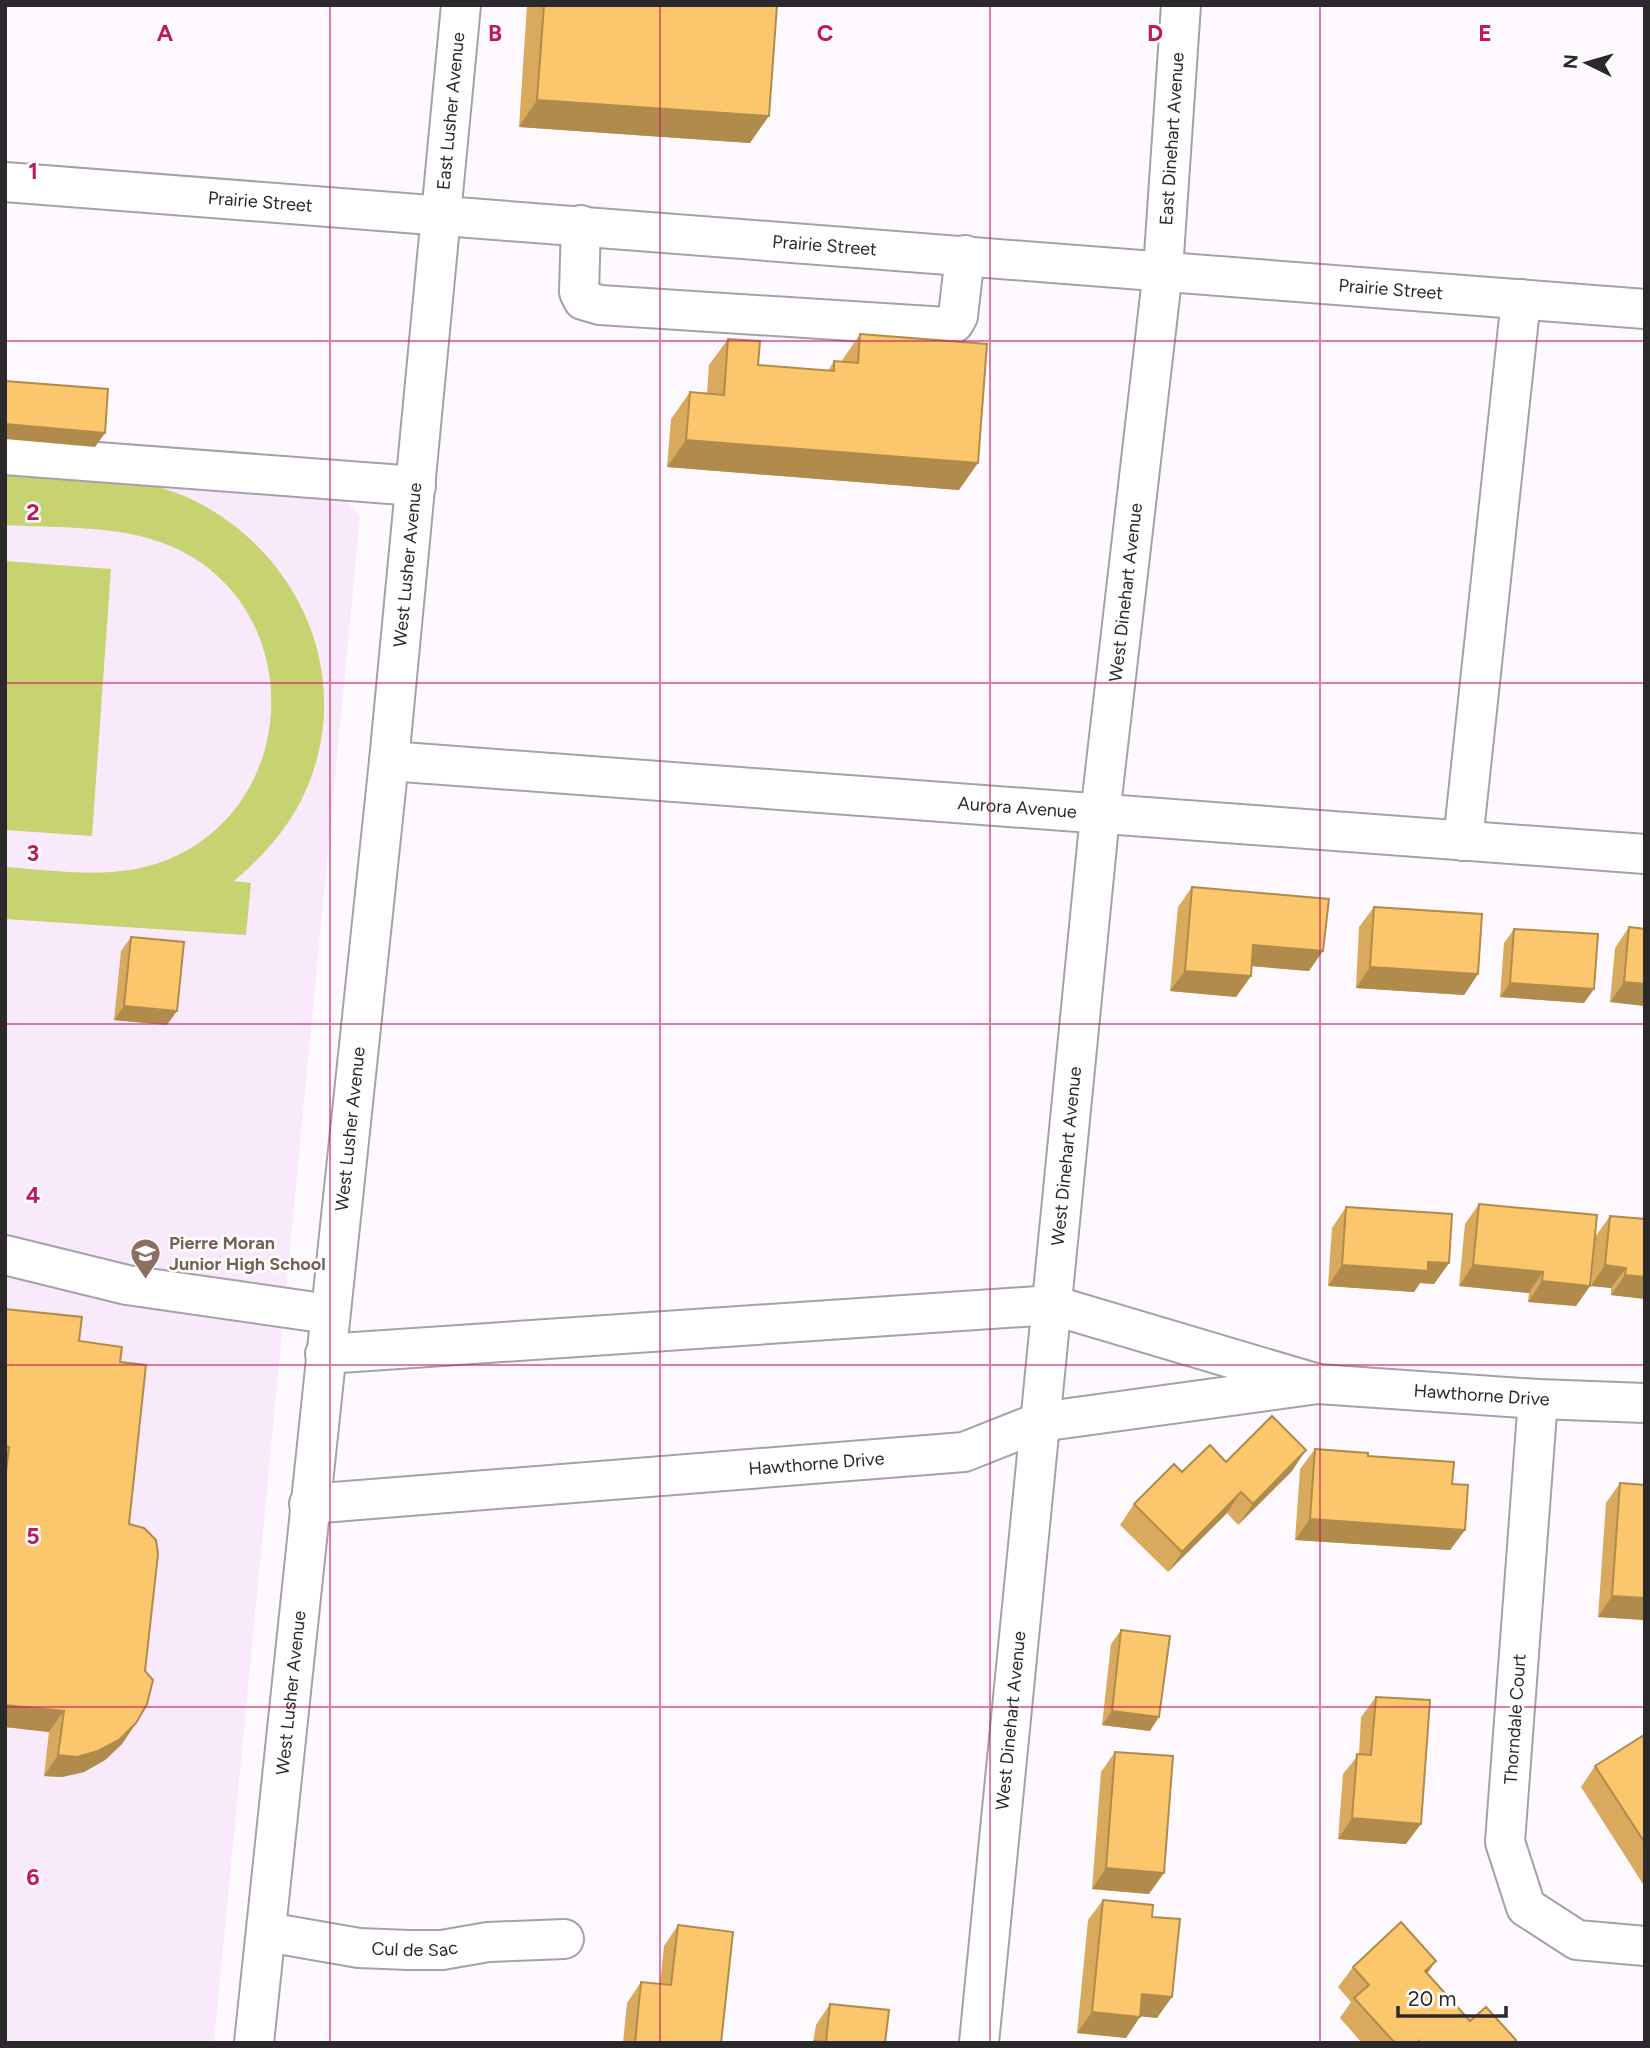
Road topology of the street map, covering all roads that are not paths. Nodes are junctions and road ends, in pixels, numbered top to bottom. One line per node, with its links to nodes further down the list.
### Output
1 (461, 5): 4 (street, East Lusher Avenue)
2 (1181, 5): 7 (street, East Dinehart Avenue)
3 (5, 182): 4 (street, Prairie Street)
4 (443, 215): 5 (street, Prairie Street); 11 (street, West Lusher Avenue)
5 (580, 225): 6 (street, Prairie Street); 6 (street)
6 (965, 255): 7 (street, Prairie Street)
7 (1163, 270): 8 (street, Prairie Street); 13 (street, West Dinehart Avenue)
8 (1521, 299): 9 (street, Prairie Street); 14 (street)
9 (1645, 309)
10 (5, 455): 11 (street)
11 (416, 486): 12 (street, West Lusher Avenue)
12 (389, 761): 13 (street, Aurora Avenue); 18 (street, West Lusher Avenue)
13 (1100, 815): 14 (street, Aurora Avenue); 17 (street, West Dinehart Avenue)
14 (1463, 841): 15 (street, Aurora Avenue)
15 (1645, 854)
16 (5, 1255): 18 (street)
17 (1052, 1305): 19 (street, Hawthorne Drive); 20 (street, Hawthorne Drive); 23 (street, West Dinehart Avenue)
18 (329, 1314): 19 (street, West Lusher Avenue)
19 (325, 1354): 24 (street, West Lusher Avenue)
20 (1318, 1384): 21 (street, Hawthorne Drive); 23 (street, Hawthorne Drive)
21 (1538, 1399): 22 (street, Hawthorne Drive); 27 (street, Thorndale Court)
22 (1645, 1403)
23 (1040, 1422): 24 (street, Hawthorne Drive); 29 (street, West Dinehart Avenue)
24 (309, 1504): 25 (street, West Lusher Avenue)
25 (267, 1932): 26 (street, Cul de Sac); 28 (street, West Lusher Avenue)
26 (565, 1939)
27 (1645, 1947)
28 (254, 2043)
29 (979, 2043)

